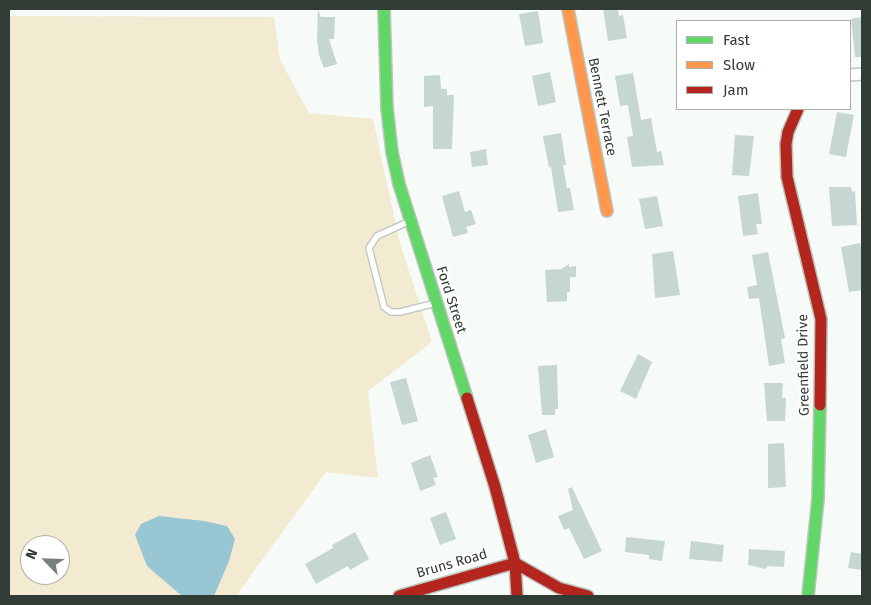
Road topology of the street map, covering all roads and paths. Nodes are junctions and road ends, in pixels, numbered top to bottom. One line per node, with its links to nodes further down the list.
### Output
1 (384, 9): 5 (street, Ford Street)
2 (568, 9): 4 (street, Bennett Terrace)
3 (798, 110): 11 (street, Greenfield Drive)
4 (607, 210)
5 (410, 221): 6 (street, Ford Street); 6 (lane)
6 (436, 303): 7 (street, Ford Street)
7 (515, 563): 8 (street, Bruns Road); 9 (street, Ford Street); 10 (street)
8 (399, 596)
9 (517, 596)
10 (588, 596)
11 (808, 596)

